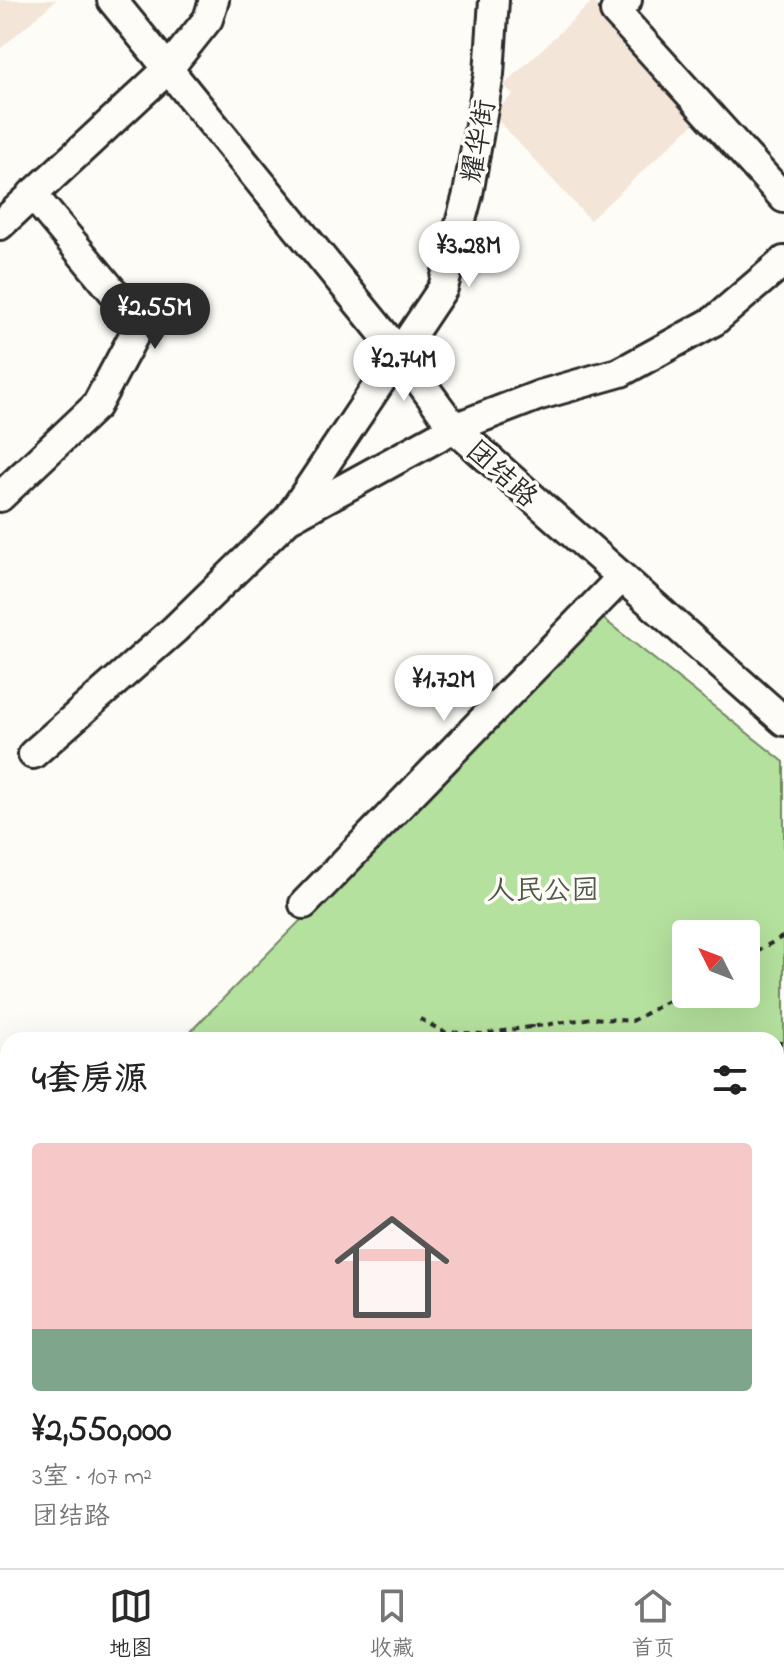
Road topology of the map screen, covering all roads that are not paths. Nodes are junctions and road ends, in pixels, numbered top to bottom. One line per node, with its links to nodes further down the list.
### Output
1 (112, 0): 5 (street, 团结路)
2 (214, 0): 5 (street)
3 (494, 0): 10 (street, 耀华街)
4 (627, 0): 7 (street)
5 (169, 68): 6 (street); 10 (street, 团结路)
6 (32, 194): 8 (street); 12 (street)
7 (784, 198)
8 (0, 225)
9 (784, 261): 11 (street)
10 (400, 354): 11 (street, 团结路); 13 (street, 耀华街)
11 (454, 428): 13 (street); 14 (street, 团结路)
12 (0, 497)
13 (288, 519): 16 (street)
14 (621, 578): 15 (street, 团结路); 17 (street)
15 (784, 721)
16 (33, 754)
17 (304, 904)

